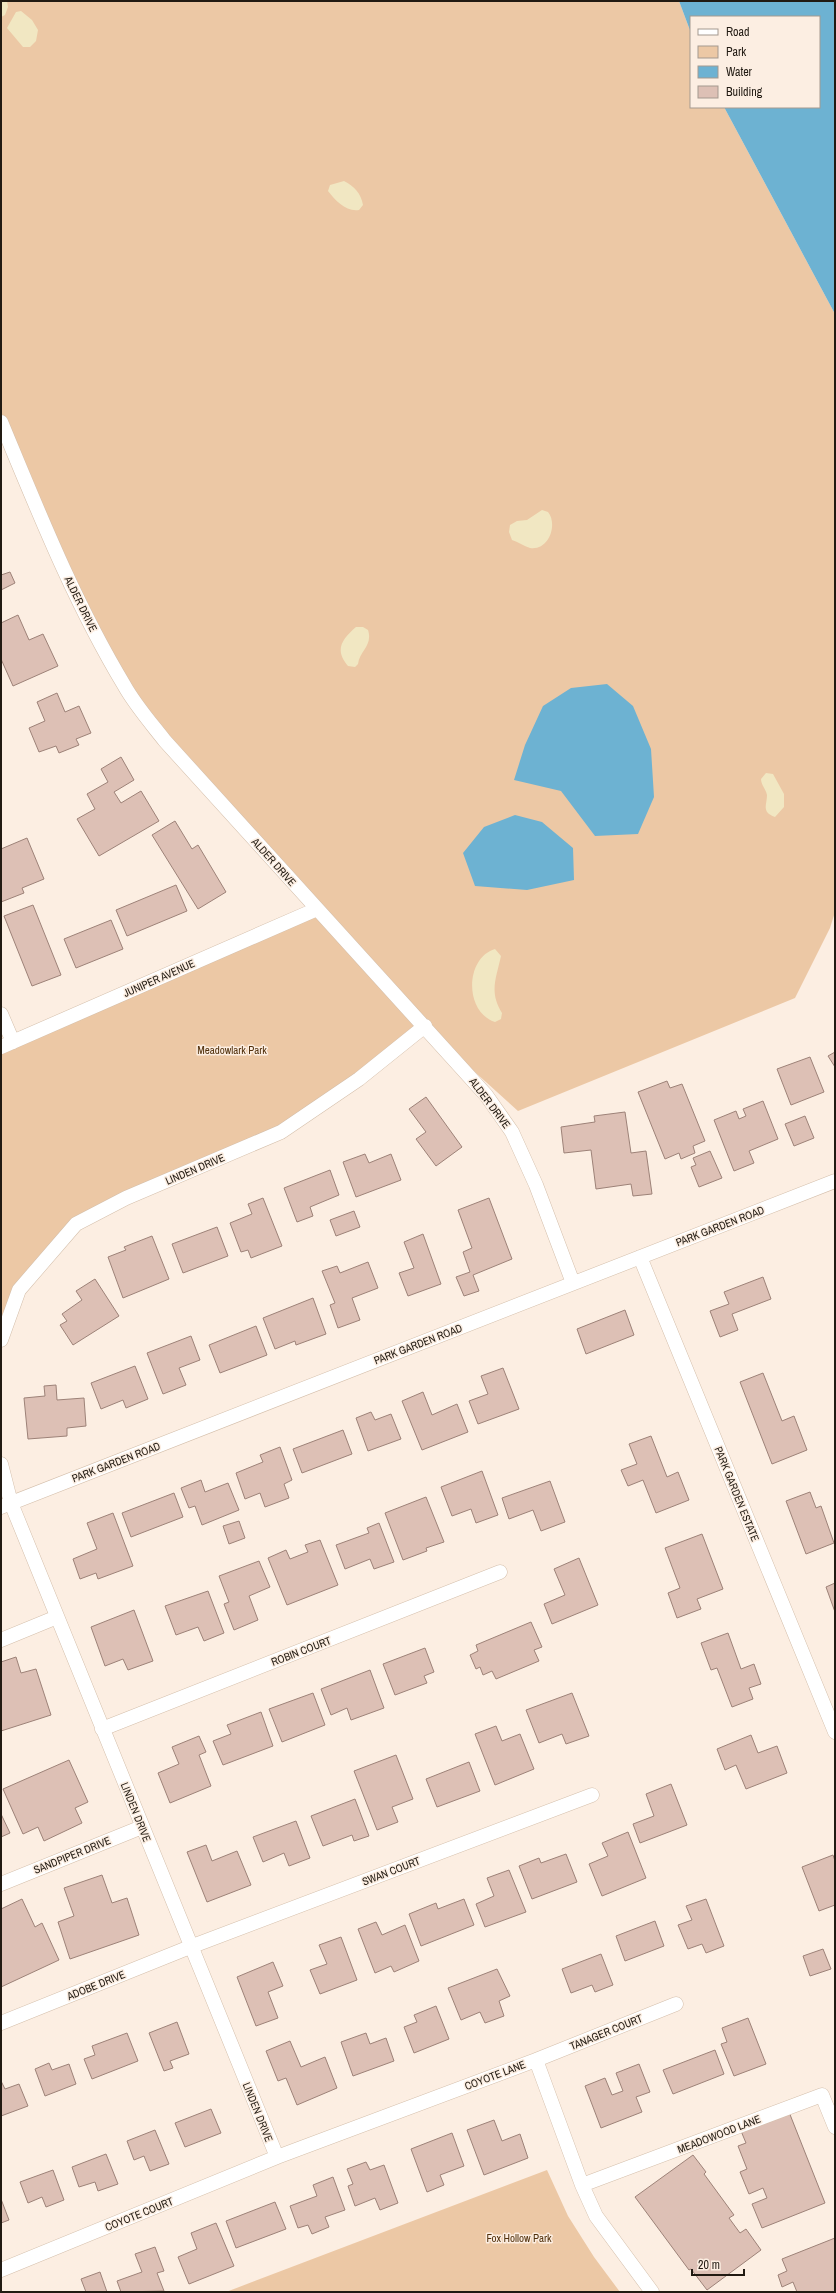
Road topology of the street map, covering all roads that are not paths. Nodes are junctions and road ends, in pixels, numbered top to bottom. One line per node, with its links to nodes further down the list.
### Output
1 (1, 422): 2 (street, ALDER DRIVE)
2 (317, 909): 4 (street, ALDER DRIVE); 5 (street, JUNIPER AVENUE)
3 (1, 1014): 5 (street)
4 (424, 1026): 8 (street, ALDER DRIVE); 9 (street, LINDEN DRIVE)
5 (7, 1045)
6 (835, 1180): 7 (street, PARK GARDEN ROAD)
7 (640, 1257): 8 (street, PARK GARDEN ROAD); 16 (street, PARK GARDEN ESTATE)
8 (573, 1283): 11 (street, PARK GARDEN ROAD)
9 (1, 1340)
10 (1, 1464): 11 (street, LINDEN DRIVE)
11 (6, 1506): 13 (street, LINDEN DRIVE)
12 (500, 1572): 15 (street, ROBIN COURT)
13 (57, 1617): 14 (street); 15 (street, LINDEN DRIVE)
14 (1, 1640)
15 (102, 1728): 18 (street, LINDEN DRIVE)
16 (835, 1732)
17 (592, 1795): 20 (street, SWAN COURT)
18 (142, 1827): 19 (street, SANDPIPER DRIVE); 20 (street, LINDEN DRIVE)
19 (1, 1884)
20 (190, 1947): 22 (street, ADOBE DRIVE); 25 (street, LINDEN DRIVE)
21 (676, 2004): 23 (street, TANAGER COURT)
22 (1, 2023)
23 (536, 2060): 25 (street, COYOTE LANE); 26 (street, COYOTE LANE)
24 (835, 2127): 26 (street, MEADOWOOD LANE)
25 (277, 2157): 27 (street, COYOTE COURT)
26 (582, 2185): 28 (street, COYOTE LANE)
27 (1, 2270)
28 (652, 2292)

